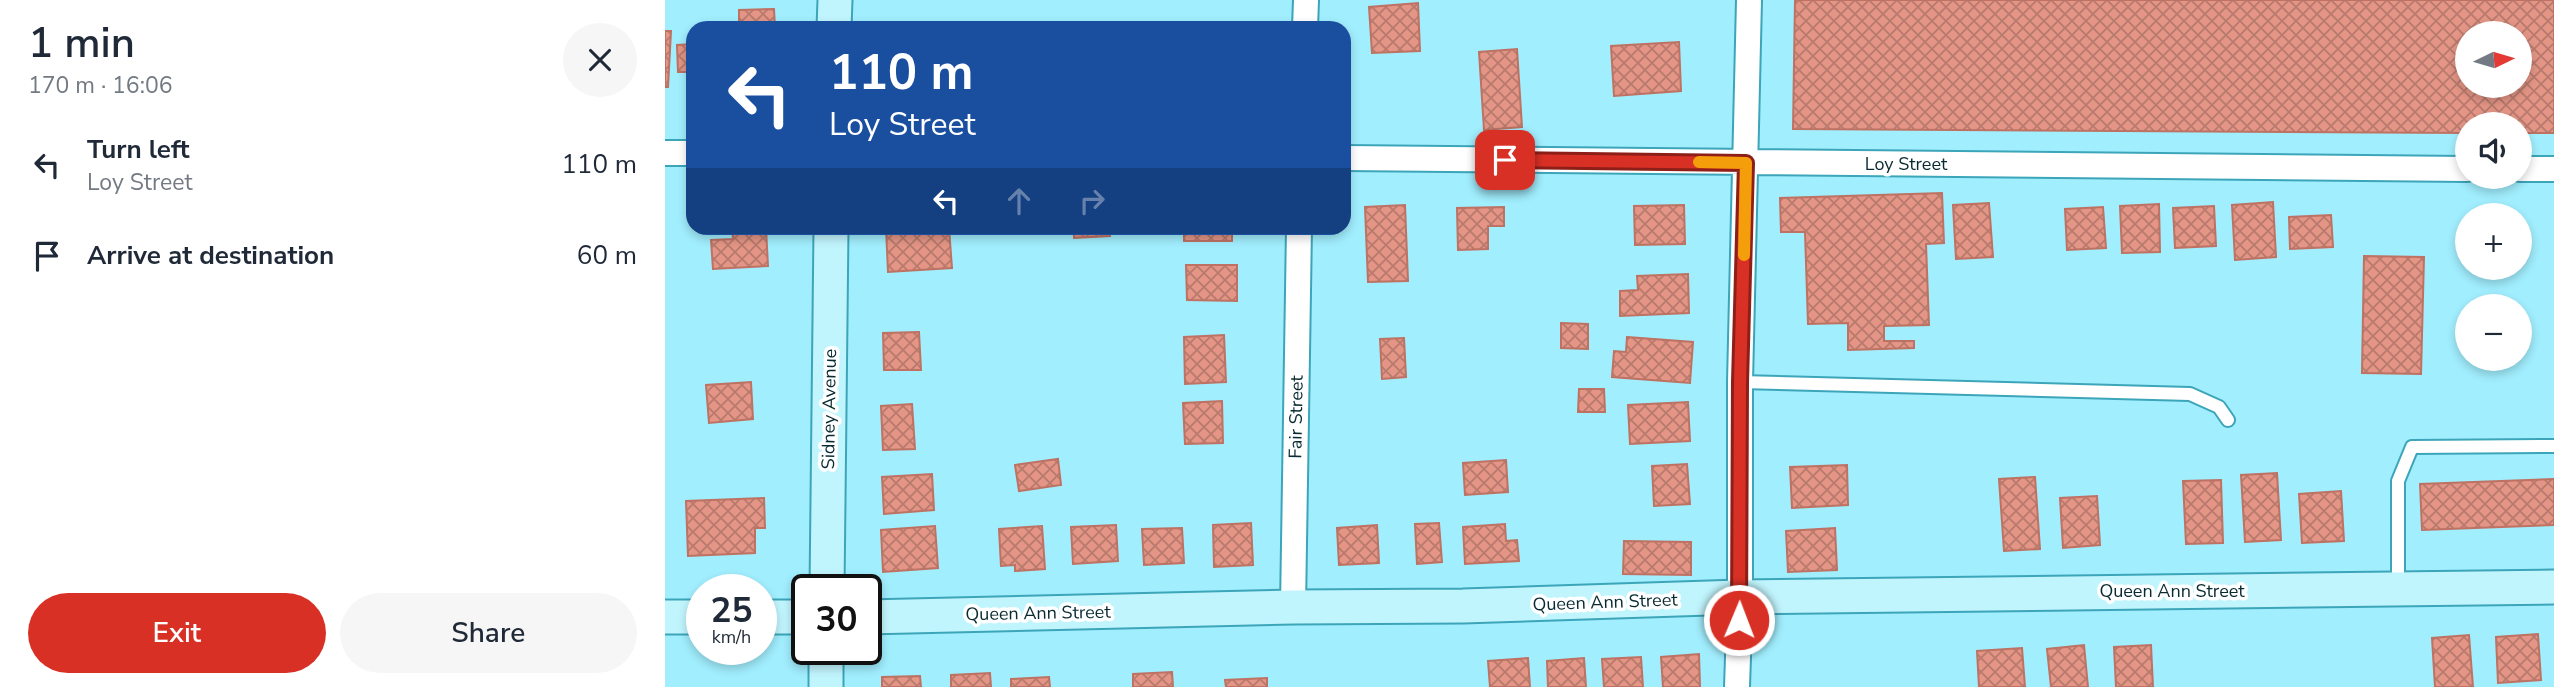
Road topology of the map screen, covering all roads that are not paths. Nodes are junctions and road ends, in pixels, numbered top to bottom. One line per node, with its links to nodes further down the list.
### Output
1 (835, 0): 4 (street)
2 (1306, 0): 5 (street)
3 (1749, 0): 9 (street)
4 (834, 21)
5 (1305, 21)
6 (665, 153): 7 (street)
7 (686, 153)
8 (1351, 158): 9 (street, Loy Street)
9 (1746, 163): 10 (street, Loy Street); 15 (street)
10 (2455, 169)
11 (2532, 169): 12 (street)
12 (2554, 169)
13 (831, 235): 18 (street, Sidney Avenue)
14 (1299, 235): 22 (street, Fair Street)
15 (1740, 382): 16 (lane); 21 (street)
16 (2228, 420)
17 (2554, 446): 20 (lane)
18 (827, 574)
19 (2554, 587): 20 (street, Queen Ann Street)
20 (2397, 588): 21 (street, Queen Ann Street)
21 (1740, 597): 22 (street, Queen Ann Street); 28 (street)
22 (1293, 607): 25 (street, Queen Ann Street)
23 (665, 617): 24 (street)
24 (686, 617)
25 (882, 617)
26 (826, 665): 27 (street)
27 (826, 687)
28 (1737, 687)

